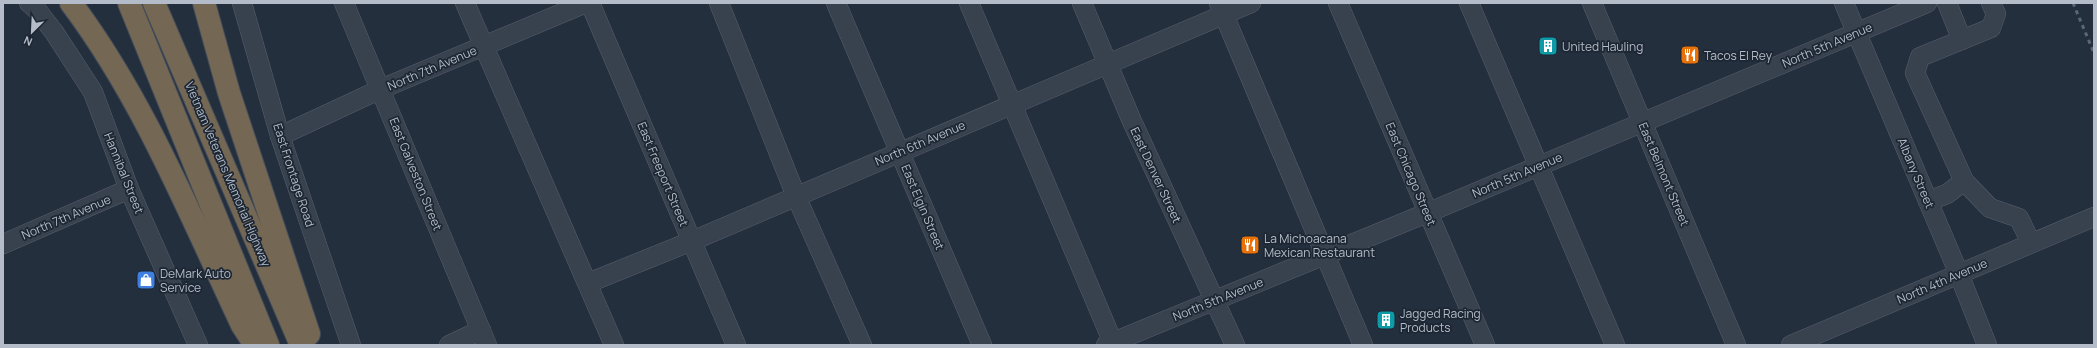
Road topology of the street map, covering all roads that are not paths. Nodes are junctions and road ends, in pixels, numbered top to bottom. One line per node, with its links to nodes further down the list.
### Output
1 (71, 3): 50 (highway)
2 (129, 3): 51 (highway)
3 (154, 3): 52 (highway, Vietnam Veterans Memorial Highway)
4 (204, 3): 53 (highway)
5 (242, 3): 31 (street, East Frontage Road)
6 (344, 3): 28 (street, East Galveston Street)
7 (465, 3): 26 (street)
8 (586, 3): 26 (street, North 7th Avenue)
9 (590, 3): 40 (street, East Freeport Street)
10 (719, 3): 36 (street)
11 (836, 3): 32 (street, East Elgin Street)
12 (969, 3): 29 (street)
13 (1082, 3): 27 (street, East Denver Street)
14 (1251, 3): 23 (street, North 6th Avenue)
15 (1338, 3): 38 (street, East Chicago Street)
16 (1470, 3): 33 (street)
17 (1592, 3): 30 (street, East Belmont Street)
18 (1844, 3): 24 (street, Albany Street)
19 (1927, 3): 24 (street, North 5th Avenue)
20 (1947, 3): 25 (street)
21 (1991, 3): 25 (street)
22 (33, 6): 35 (street, Hannibal Street)
23 (1222, 8): 27 (street, North 6th Avenue); 43 (street)
24 (1856, 33): 30 (street, North 5th Avenue); 37 (street, Albany Street)
25 (1962, 40): 34 (street)
26 (483, 46): 28 (street, North 7th Avenue); 45 (street)
27 (1107, 63): 29 (street, North 6th Avenue); 46 (street, East Denver Street)
28 (381, 89): 31 (street, North 7th Avenue); 47 (street, East Galveston Street)
29 (1012, 104): 32 (street, North 6th Avenue); 48 (street)
30 (1643, 123): 33 (street, North 5th Avenue); 64 (street, East Belmont Street)
31 (280, 136): 54 (street, East Frontage Road)
32 (899, 152): 36 (street, North 6th Avenue); 59 (street, East Elgin Street)
33 (1539, 166): 38 (street, North 5th Avenue); 63 (street)
34 (1964, 181): 37 (street); 41 (street)
35 (129, 189): 42 (street, North 7th Avenue); 49 (street, Hannibal Street)
36 (796, 196): 40 (street, North 6th Avenue); 58 (street)
37 (1928, 201): 44 (street, Albany Street)
38 (1427, 213): 43 (street, North 5th Avenue); 62 (street, East Chicago Street)
39 (2094, 217): 41 (street, North 4th Avenue)
40 (692, 241): 45 (street, North 6th Avenue); 57 (street, East Freeport Street)
41 (2031, 243): 44 (street, North 4th Avenue)
42 (3, 244)
43 (1325, 255): 46 (street, North 5th Avenue); 61 (street)
44 (1959, 274): 65 (street, North 4th Avenue); 66 (street, Albany Street)
45 (588, 283): 56 (street)
46 (1214, 300): 48 (street, North 5th Avenue); 60 (street, East Denver Street)
47 (484, 338): 55 (street)
48 (1111, 344)
49 (198, 345)
50 (255, 345)
51 (268, 345)
52 (301, 345)
53 (312, 345)
54 (351, 345)
55 (449, 345)
56 (614, 345)
57 (736, 345)
58 (862, 345)
59 (982, 345)
60 (1235, 345)
61 (1363, 345)
62 (1485, 345)
63 (1615, 345)
64 (1736, 345)
65 (1790, 345)
66 (1987, 345)

